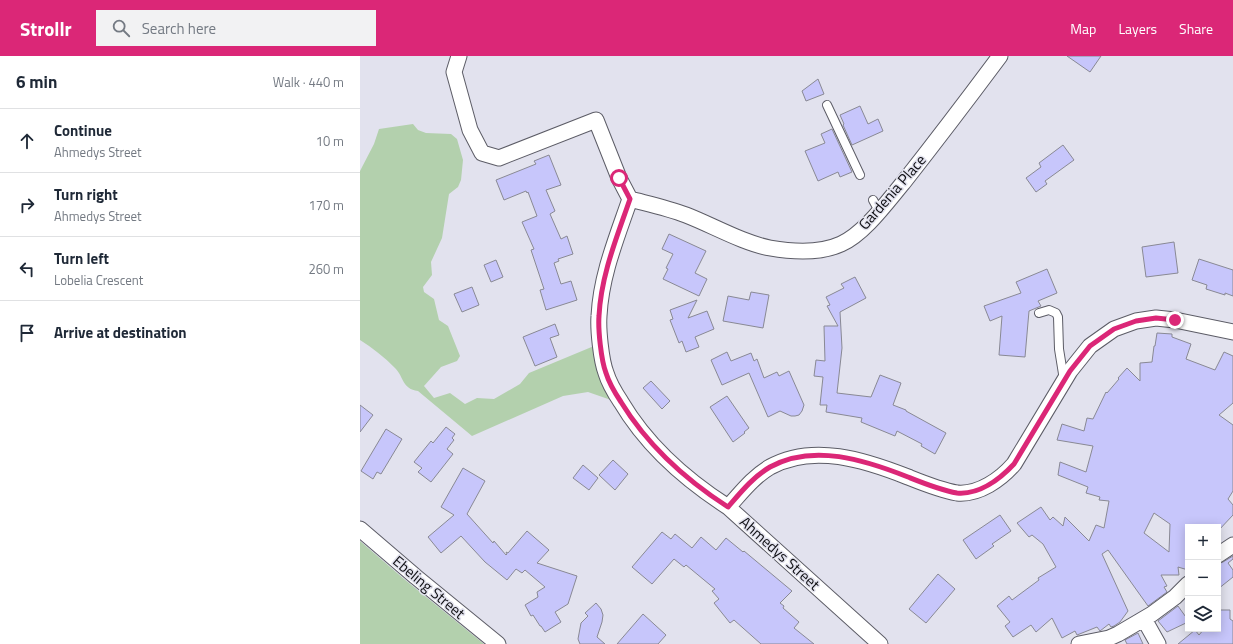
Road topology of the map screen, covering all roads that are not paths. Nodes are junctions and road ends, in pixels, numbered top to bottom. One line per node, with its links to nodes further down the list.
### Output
1 (459, 56): 5 (street)
2 (1000, 56): 5 (street, Gardenia Place)
3 (827, 105): 4 (lane)
4 (860, 175)
5 (630, 199): 9 (street, Ahmedys Street)
6 (1039, 313): 8 (lane)
7 (1233, 332): 8 (street)
8 (1064, 380): 9 (street)
9 (728, 507): 16 (street, Ahmedys Street)
10 (360, 529): 15 (street, Ebeling Street)
11 (1233, 545): 12 (street)
12 (1221, 553)
13 (1185, 587): 14 (street)
14 (1144, 619): 17 (street); 18 (street)
15 (498, 644)
16 (880, 644)
17 (1080, 644)
18 (1158, 644)

